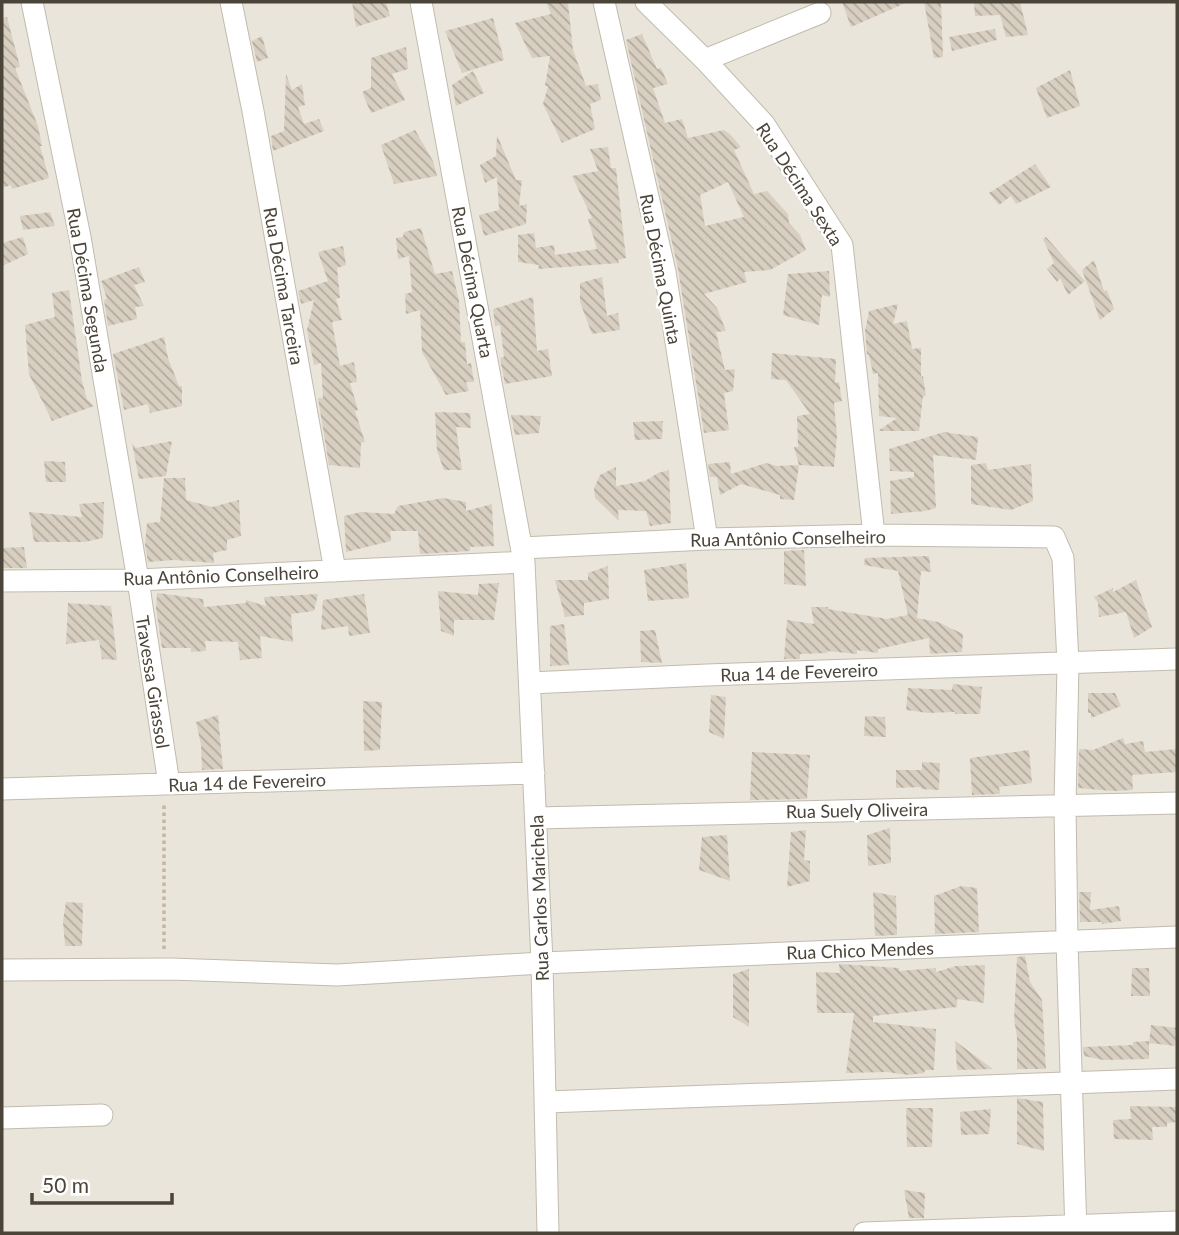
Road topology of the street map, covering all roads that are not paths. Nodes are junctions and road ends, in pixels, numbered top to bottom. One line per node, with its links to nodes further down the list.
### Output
1 (32, 2): 12 (street, Rua Décima Segunda)
2 (231, 2): 11 (street, Rua Décima Tarceira)
3 (421, 2): 10 (street, Rua Décima Quarta)
4 (604, 2): 9 (street, Rua Décima Quinta)
5 (646, 2): 7 (street, Rua Décima Sexta)
6 (820, 13): 7 (street)
7 (705, 60): 8 (street, Rua Décima Sexta)
8 (874, 535): 9 (street, Rua Antônio Conselheiro); 15 (street, Rua Antônio Conselheiro)
9 (707, 538): 10 (street, Rua Antônio Conselheiro)
10 (523, 555): 11 (street, Rua Antônio Conselheiro); 16 (street, Rua Carlos Marichela)
11 (335, 571): 12 (street, Rua Antônio Conselheiro)
12 (138, 580): 13 (street, Rua Antônio Conselheiro); 18 (street, Travessa Girassol)
13 (2, 581)
14 (1177, 659): 15 (street)
15 (1068, 664): 16 (street, Rua 14 de Fevereiro); 21 (street)
16 (530, 683): 17 (street, Rua Carlos Marichela)
17 (534, 773): 18 (street, Rua 14 de Fevereiro); 22 (street, Rua Carlos Marichela)
18 (166, 784): 19 (street, Rua 14 de Fevereiro)
19 (2, 789)
20 (1177, 803): 21 (street, Rua Suely Oliveira)
21 (1065, 805): 22 (street, Rua Suely Oliveira); 24 (street)
22 (536, 818): 25 (street, Rua Carlos Marichela)
23 (1177, 937): 24 (street, Rua Chico Mendes)
24 (1066, 941): 25 (street, Rua Chico Mendes); 28 (street)
25 (542, 963): 26 (street); 29 (street, Rua Carlos Marichela)
26 (2, 970)
27 (1177, 1079): 28 (street)
28 (1071, 1081): 29 (street); 33 (street)
29 (547, 1102): 34 (street, Rua Carlos Marichela)
30 (102, 1115): 31 (street)
31 (2, 1118)
32 (1177, 1222): 33 (street)
33 (1075, 1229): 35 (street)
34 (548, 1233)
35 (864, 1233)

